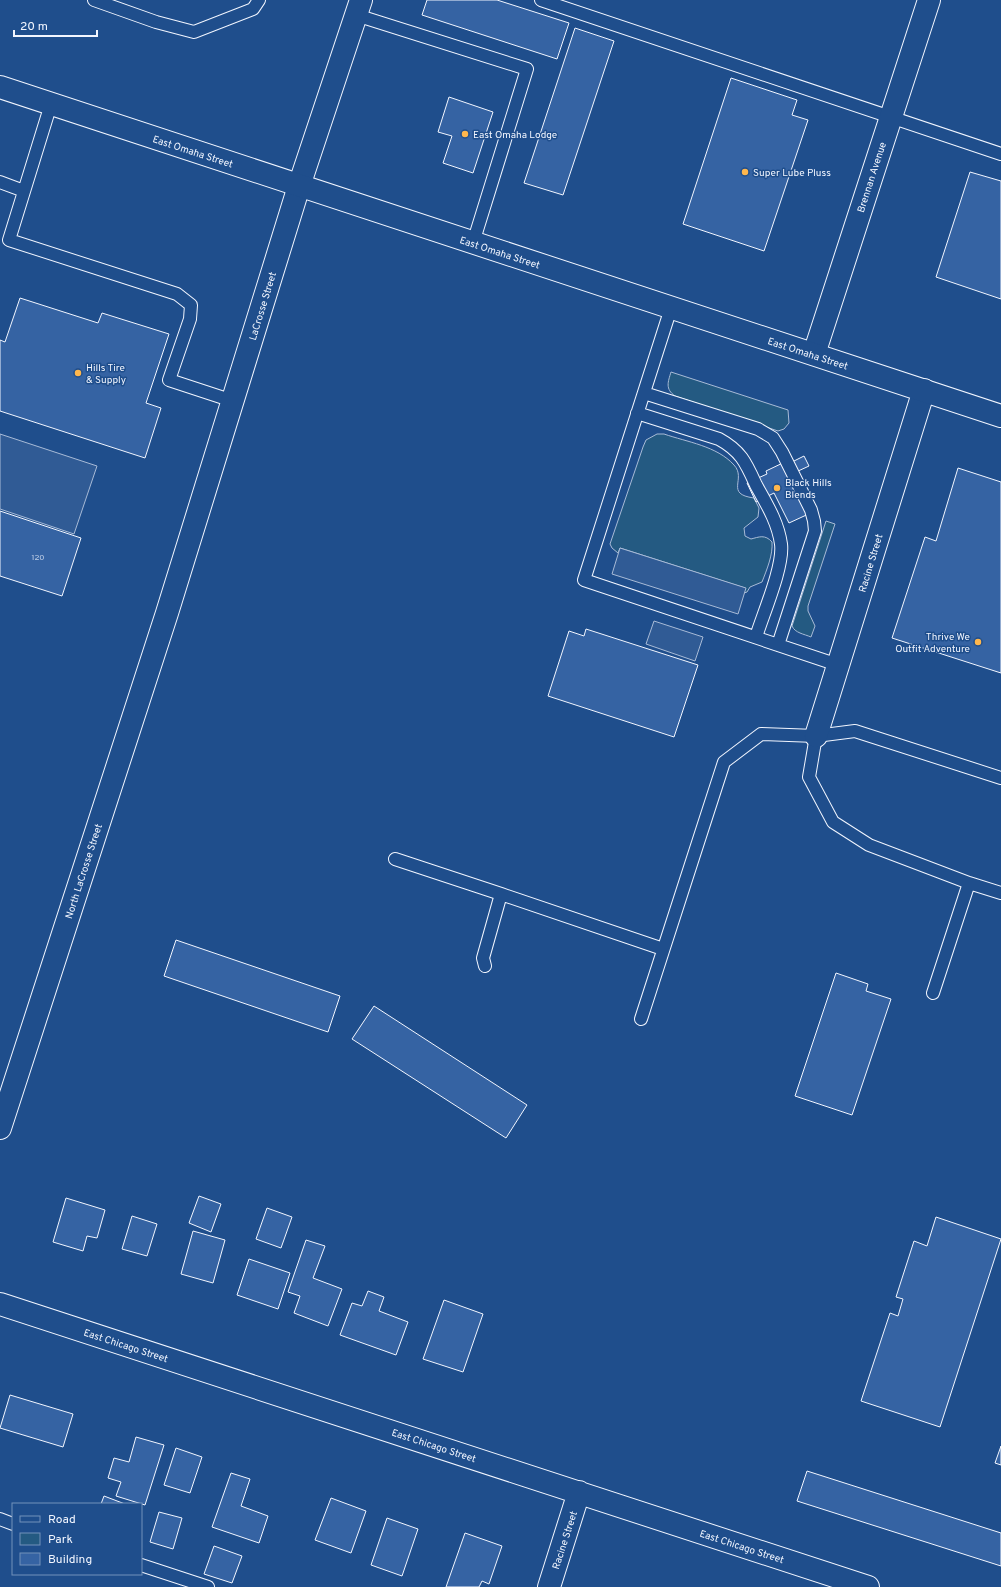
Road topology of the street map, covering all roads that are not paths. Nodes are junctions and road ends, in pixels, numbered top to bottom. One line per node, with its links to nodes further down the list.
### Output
1 (94, 0): 2 (lane)
2 (259, 0)
3 (541, 0): 8 (lane)
4 (929, 0): 8 (main road, Brennan Avenue)
5 (358, 7): 11 (main road, LaCrosse Street); 13 (lane)
6 (0, 87): 7 (main road, East Omaha Street)
7 (51, 104): 11 (main road, East Omaha Street); 12 (lane)
8 (891, 118): 9 (lane); 15 (main road, Brennan Avenue)
9 (1001, 154)
10 (0, 182): 12 (lane)
11 (299, 186): 13 (main road, East Omaha Street); 18 (main road, LaCrosse Street)
12 (24, 191): 18 (lane)
13 (473, 243): 14 (main road, East Omaha Street)
14 (672, 308): 15 (main road, East Omaha Street); 17 (lane)
15 (814, 354): 16 (main road, East Omaha Street)
16 (924, 390): 20 (main road, East Omaha Street); 24 (main road, Racine Street)
17 (644, 393): 19 (lane); 23 (lane)
18 (233, 401): 21 (main road, LaCrosse Street)
19 (637, 413): 22 (lane); 22 (lane)
20 (1001, 416)
21 (167, 613): 35 (main road, North LaCrosse Street)
22 (756, 637): 23 (lane)
23 (778, 645): 24 (lane)
24 (838, 665): 25 (main road, Racine Street)
25 (816, 736): 26 (lane); 28 (lane); 31 (lane)
26 (1001, 778)
27 (395, 859): 30 (lane)
28 (969, 883): 29 (lane); 33 (lane)
29 (1001, 893)
30 (501, 894): 31 (lane); 32 (lane)
31 (664, 949): 34 (lane)
32 (485, 966)
33 (933, 993)
34 (641, 1019)
35 (0, 1128)
36 (0, 1304): 37 (main road, East Chicago Street)
37 (579, 1492): 42 (main road, Racine Street); 43 (main road, East Chicago Street)
38 (0, 1519): 39 (lane)
39 (12, 1524)
40 (142, 1565): 41 (lane)
41 (208, 1587)
42 (549, 1587)
43 (868, 1587)

